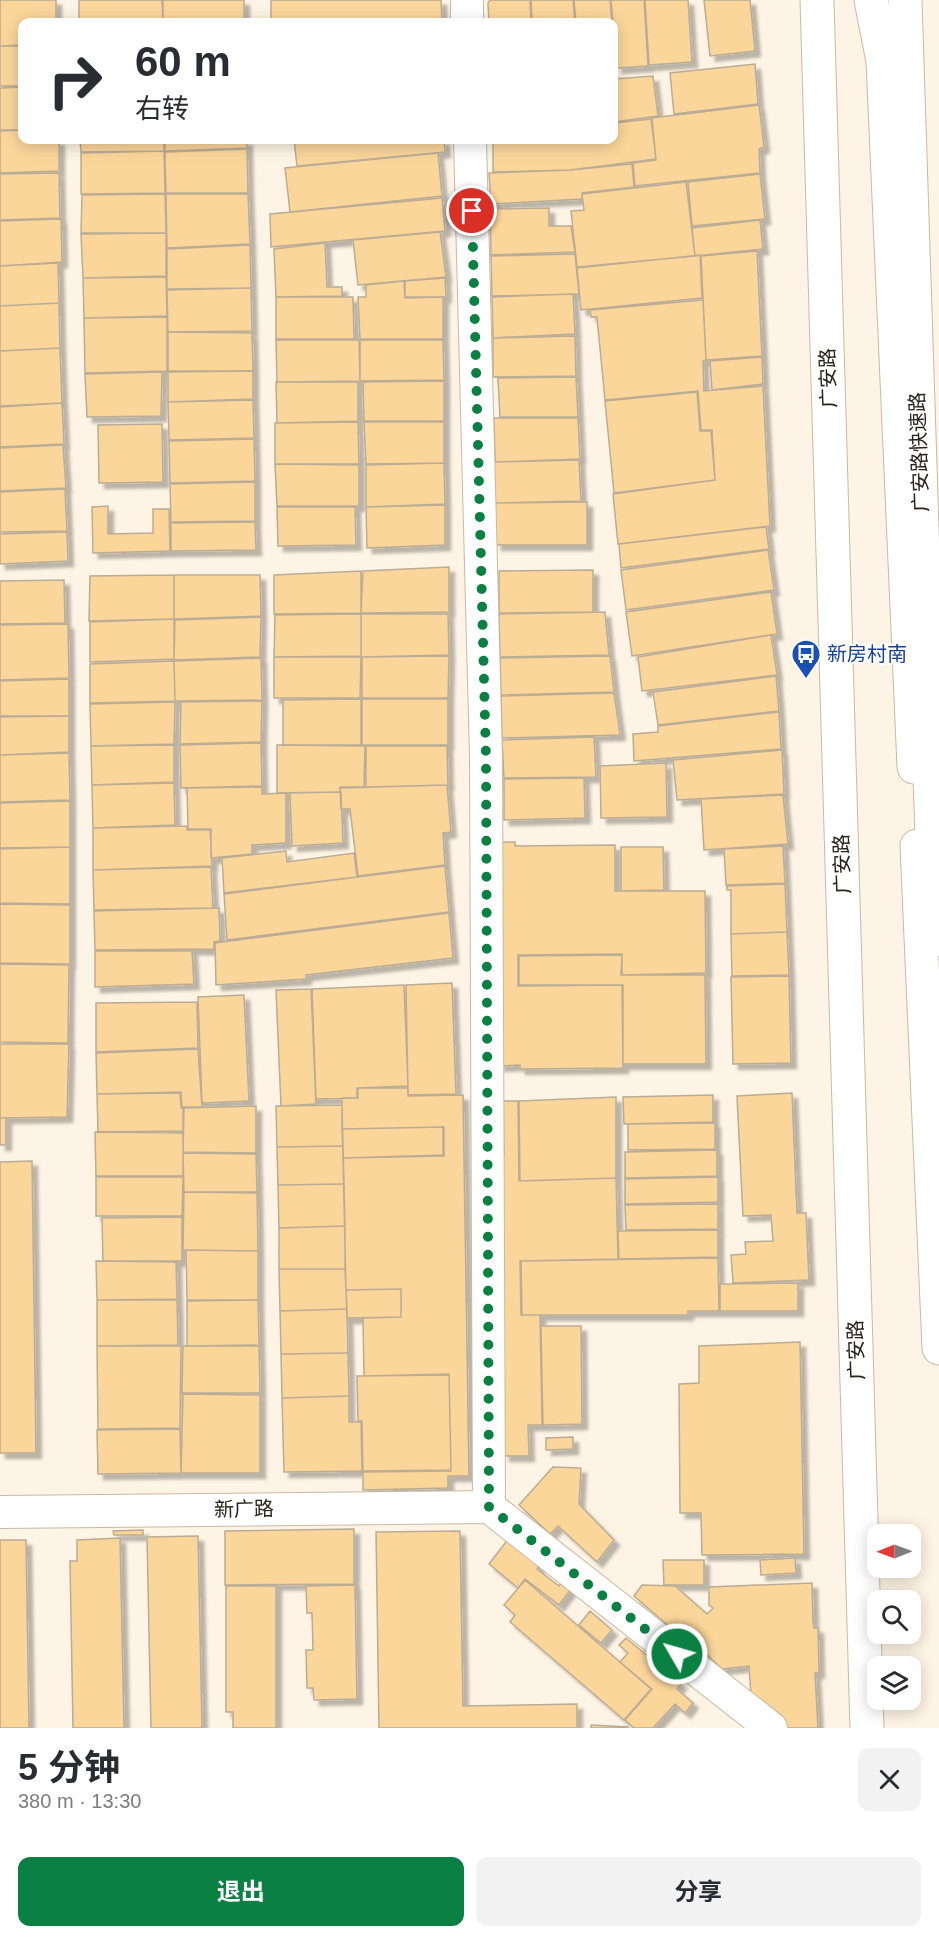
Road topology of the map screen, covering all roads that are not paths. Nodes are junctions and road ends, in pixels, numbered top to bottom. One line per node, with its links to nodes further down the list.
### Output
1 (467, 0): 5 (street)
2 (817, 0): 12 (main road, 广安路)
3 (870, 0): 8 (main road)
4 (905, 0): 7 (main road, 广安路快速路)
5 (467, 18)
6 (470, 144): 9 (street)
7 (939, 939)
8 (939, 1348)
9 (489, 1507): 10 (street, 新广路); 11 (street)
10 (0, 1512)
11 (771, 1728)
12 (867, 1728)

